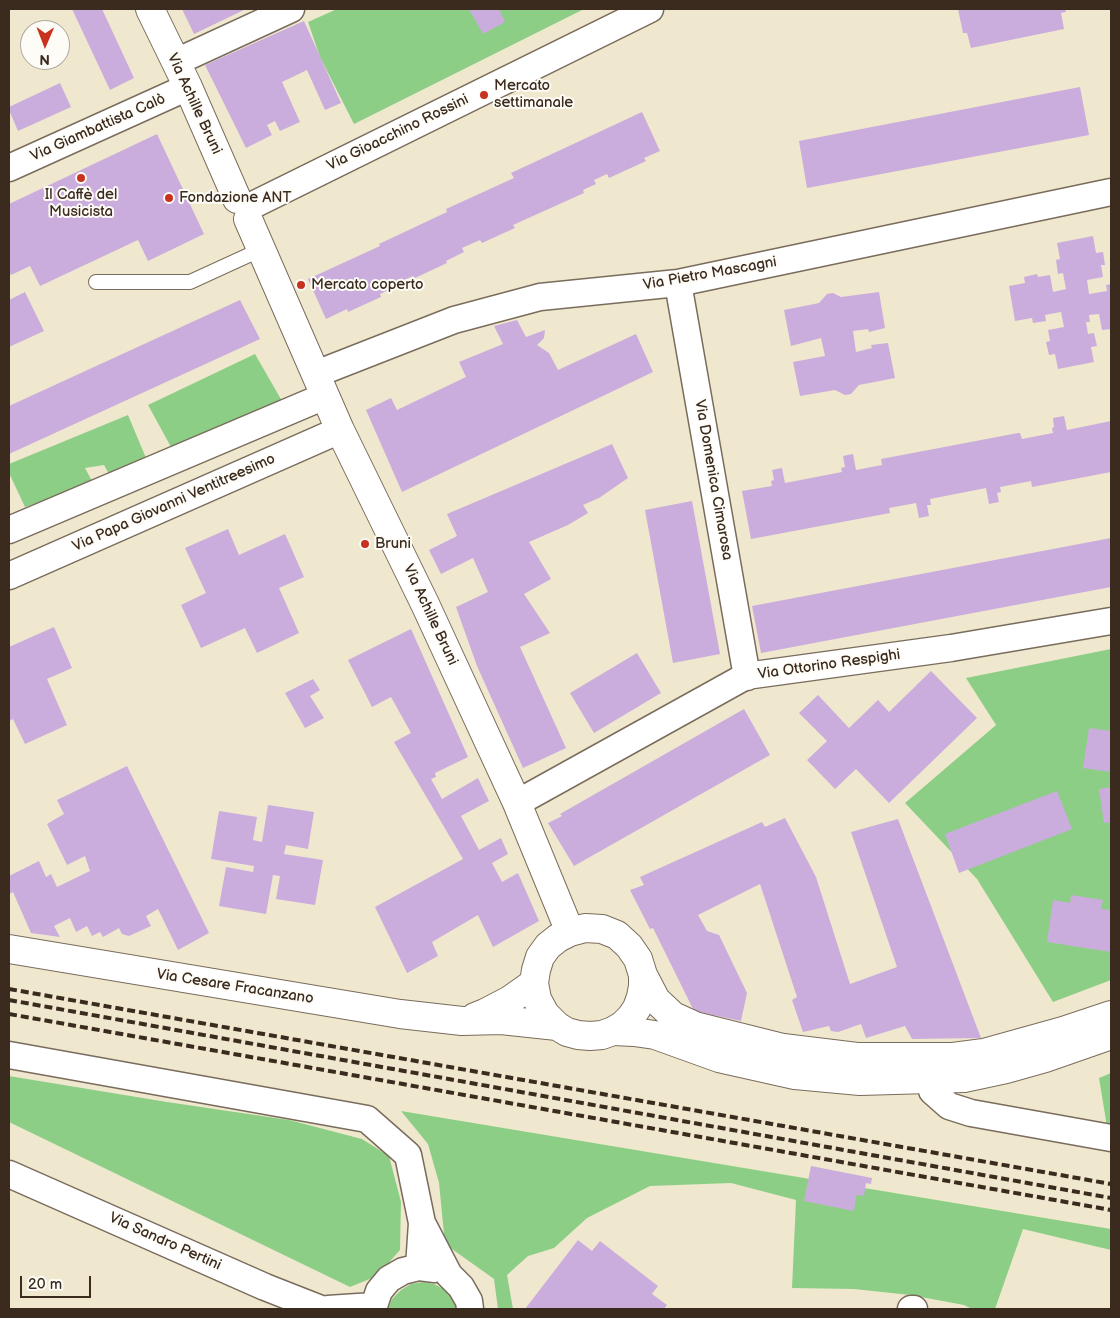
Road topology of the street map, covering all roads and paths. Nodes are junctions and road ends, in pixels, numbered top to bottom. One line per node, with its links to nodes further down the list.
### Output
1 (150, 9): 4 (street, Via Achille Bruni)
2 (291, 9): 4 (street)
3 (650, 9): 8 (street, Via Gioacchino Rossini)
4 (176, 62): 5 (street, Via Achille Bruni)
5 (188, 87): 6 (street, Via Giambattista Calò); 8 (street, Via Achille Bruni)
6 (9, 168)
7 (1111, 192): 11 (street, Via Pietro Mascagni)
8 (246, 207): 9 (street, Via Achille Bruni)
9 (262, 249): 10 (lane); 12 (street, Via Achille Bruni)
10 (96, 282)
11 (678, 283): 12 (street, Via Pietro Mascagni); 18 (street, Via Domenica Cimarosa)
12 (320, 385): 13 (street, Via Achille Bruni); 14 (street)
13 (340, 430): 16 (street, Via Papa Giovanni Ventitreesimo); 19 (street, Via Achille Bruni)
14 (9, 530)
15 (9, 538): 16 (street)
16 (16, 572)
17 (1111, 621): 18 (street, Via Ottorino Respighi)
18 (747, 676): 19 (street, Via Ottorino Respighi)
19 (517, 803): 20 (street, Via Achille Bruni)
20 (570, 932): 22 (street); 23 (street)
21 (9, 949): 25 (street, Via Cesare Fracanzano)
22 (643, 975): 24 (street); 27 (street)
23 (534, 983): 25 (street, Via Cesare Fracanzano); 26 (street)
24 (1111, 1015)
25 (462, 1021): 26 (street, Via Cesare Fracanzano)
26 (556, 1026): 27 (street)
27 (613, 1031): 30 (street)
28 (1111, 1035): 30 (street)
29 (9, 1055): 33 (street)
30 (930, 1080): 31 (street)
31 (1111, 1138)
32 (9, 1174): 37 (street, Via Sandro Pertini)
33 (422, 1223): 34 (street); 35 (street)
34 (419, 1267): 35 (street); 36 (street)
35 (449, 1275): 39 (street)
36 (373, 1308): 38 (street)
37 (321, 1309)
38 (328, 1309)
39 (470, 1309)

